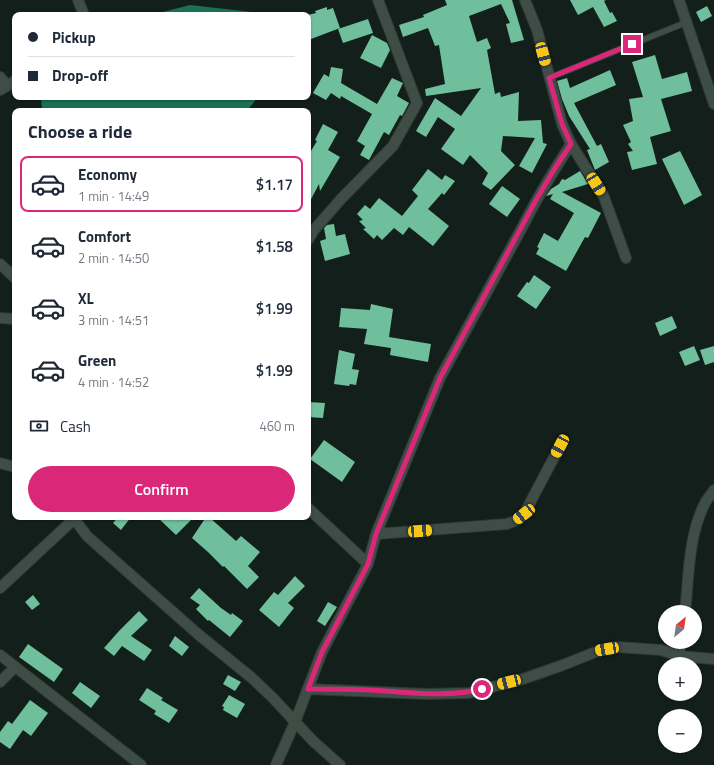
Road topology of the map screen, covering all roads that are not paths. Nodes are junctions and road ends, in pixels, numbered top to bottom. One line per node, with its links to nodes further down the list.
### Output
1 (78, 0): 5 (street)
2 (378, 0): 12 (street)
3 (525, 0): 8 (street)
4 (679, 0): 6 (street)
5 (83, 12)
6 (687, 22): 8 (lane); 10 (street)
7 (0, 77): 9 (street)
8 (549, 78): 11 (street)
9 (7, 86)
10 (714, 104)
11 (571, 144): 13 (street); 25 (street)
12 (311, 235)
13 (626, 258)
14 (0, 264): 15 (street)
15 (12, 275)
16 (0, 318): 17 (street)
17 (12, 319)
18 (560, 446): 25 (street)
19 (0, 463): 20 (street)
20 (12, 466)
21 (714, 490): 28 (street)
22 (311, 511): 26 (street)
23 (71, 520): 27 (street)
24 (75, 520): 36 (street)
25 (376, 534): 26 (street)
26 (368, 564): 35 (street)
27 (0, 588)
28 (686, 605)
29 (680, 649): 31 (street)
30 (0, 655): 33 (street)
31 (679, 656): 32 (street); 35 (street)
32 (714, 659)
33 (15, 667): 34 (street); 37 (street)
34 (0, 682)
35 (308, 689): 36 (street)
36 (295, 722): 38 (street); 39 (street)
37 (141, 765)
38 (276, 765)
39 (340, 765)

